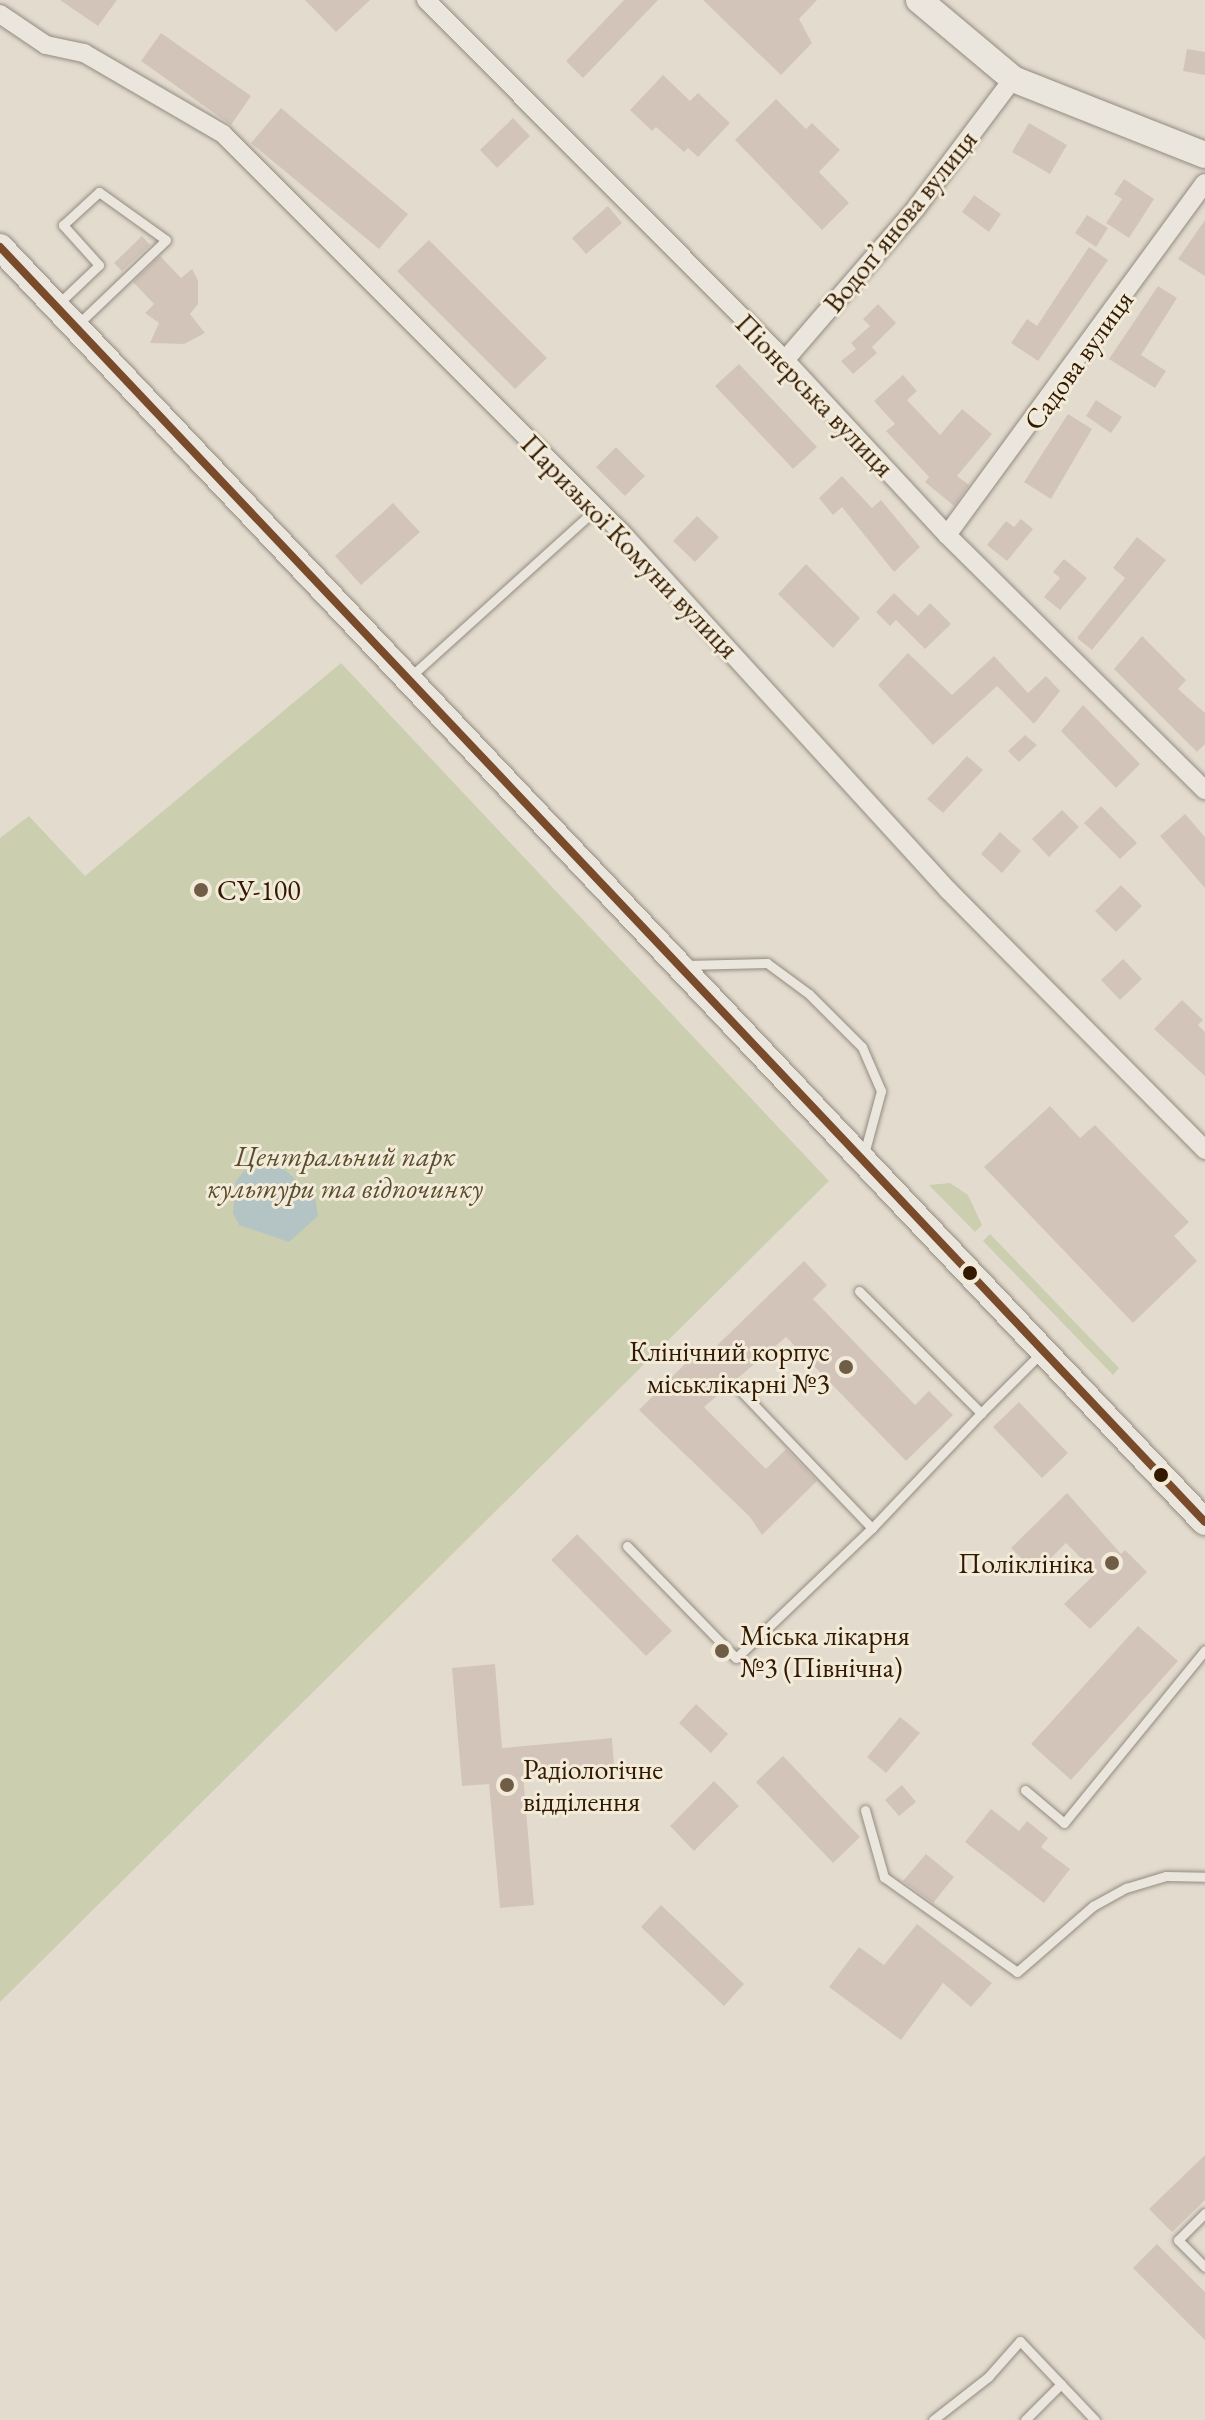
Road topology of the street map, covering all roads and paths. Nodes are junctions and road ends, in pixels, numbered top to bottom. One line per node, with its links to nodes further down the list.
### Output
1 (426, 0): 10 (street, Піонерська вулиця)
2 (919, 0): 4 (main road)
3 (0, 14): 11 (street, Паризької Комуни вулиця)
4 (1013, 79): 5 (main road); 10 (street, Водоп’янова вулиця)
5 (1205, 155)
6 (1205, 183): 12 (street, Садова вулиця)
7 (0, 247): 8 (main road)
8 (56, 306): 9 (main road); 9 (lane)
9 (76, 327): 13 (main road)
10 (785, 360): 12 (street, Піонерська вулиця)
11 (597, 508): 13 (lane); 16 (street, Паризької Комуни вулиця)
12 (947, 535): 14 (street, Піонерська вулиця)
13 (407, 679): 15 (main road)
14 (1205, 790)
15 (679, 965): 17 (main road); 17 (lane)
16 (1205, 1150)
17 (862, 1159): 19 (main road)
18 (859, 1291): 21 (lane)
19 (1043, 1351): 21 (lane); 22 (main road)
20 (738, 1388): 23 (lane)
21 (981, 1413): 23 (lane)
22 (1205, 1522)
23 (872, 1528): 24 (lane)
24 (627, 1546)
25 (1205, 1650): 26 (lane)
26 (1025, 1790)
27 (865, 1810): 28 (lane)
28 (1205, 1877)
29 (1205, 2213): 30 (lane)
30 (1205, 2267)
31 (1061, 2384): 32 (lane); 33 (lane); 34 (lane)
32 (1031, 2418)
33 (933, 2420)
34 (1095, 2420)

